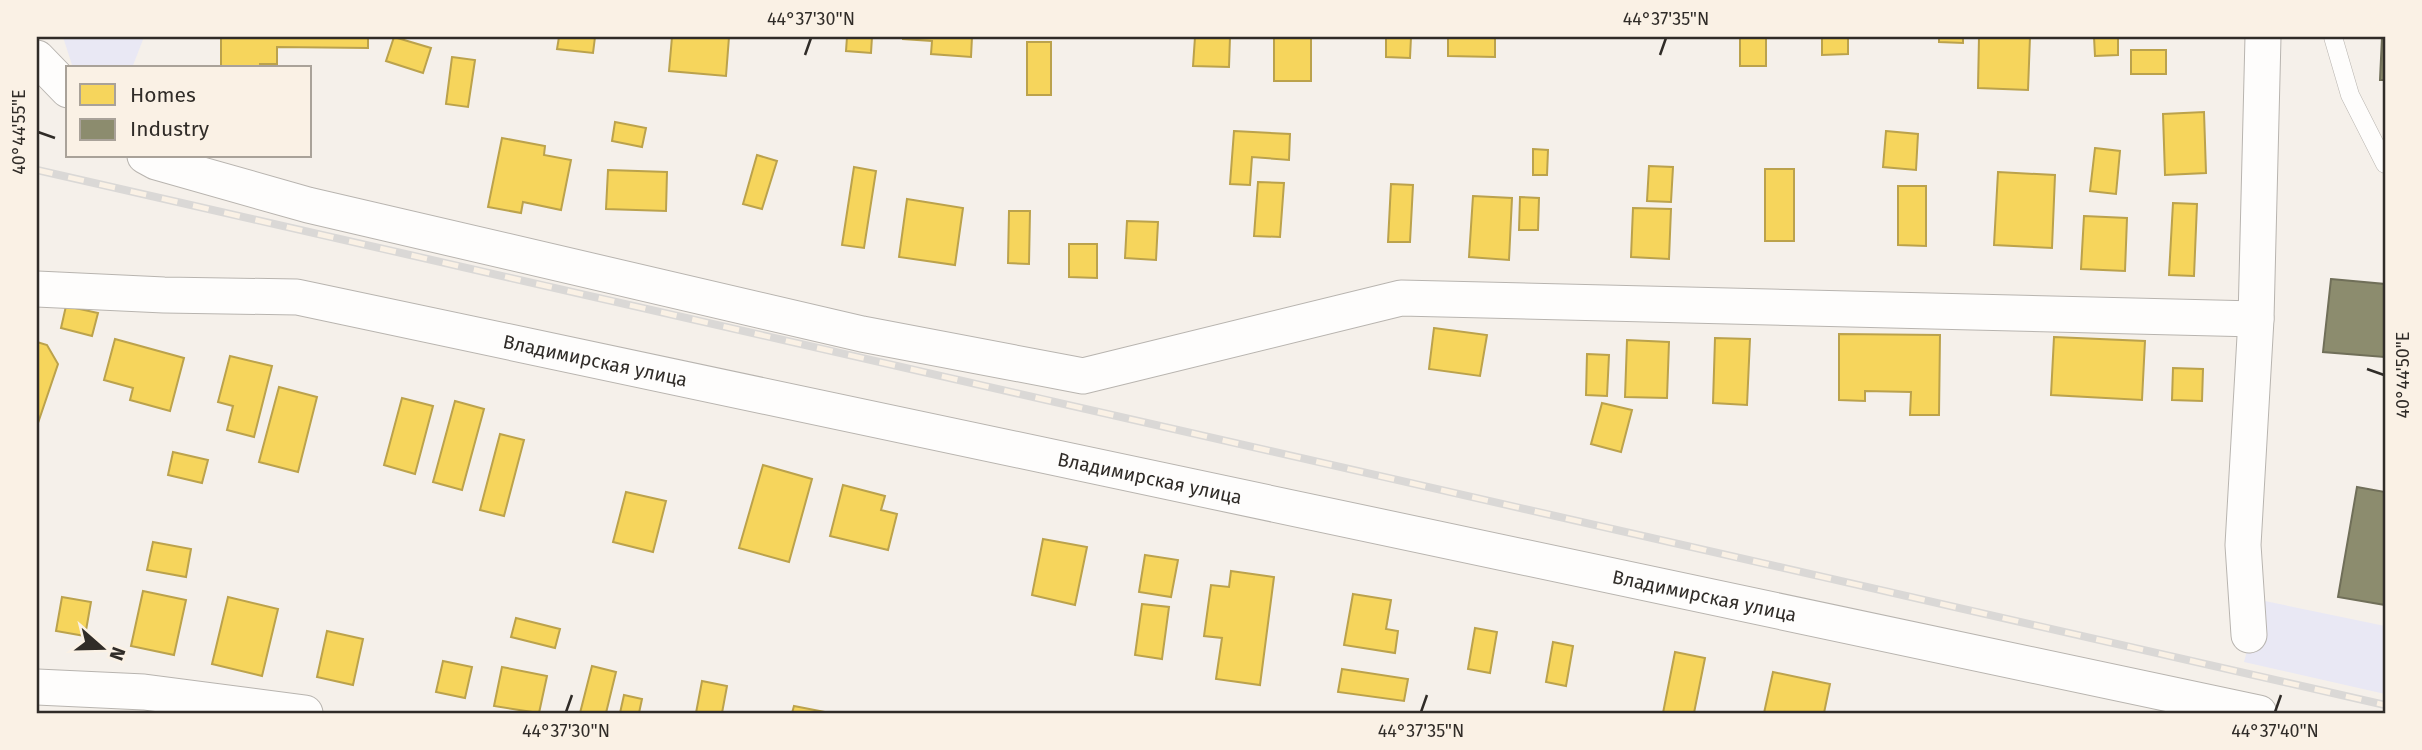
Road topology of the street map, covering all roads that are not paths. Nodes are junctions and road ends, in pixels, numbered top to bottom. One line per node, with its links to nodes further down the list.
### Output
1 (2263, 37): 9 (street)
2 (2333, 37): 5 (lane)
3 (37, 58): 4 (street)
4 (66, 88)
5 (2379, 139): 7 (lane)
6 (149, 158): 9 (street)
7 (2385, 164)
8 (37, 289): 13 (street, Владимирская улица)
9 (2256, 319): 10 (street)
10 (2249, 635)
11 (37, 687): 12 (street)
12 (305, 713)
13 (2259, 713)

